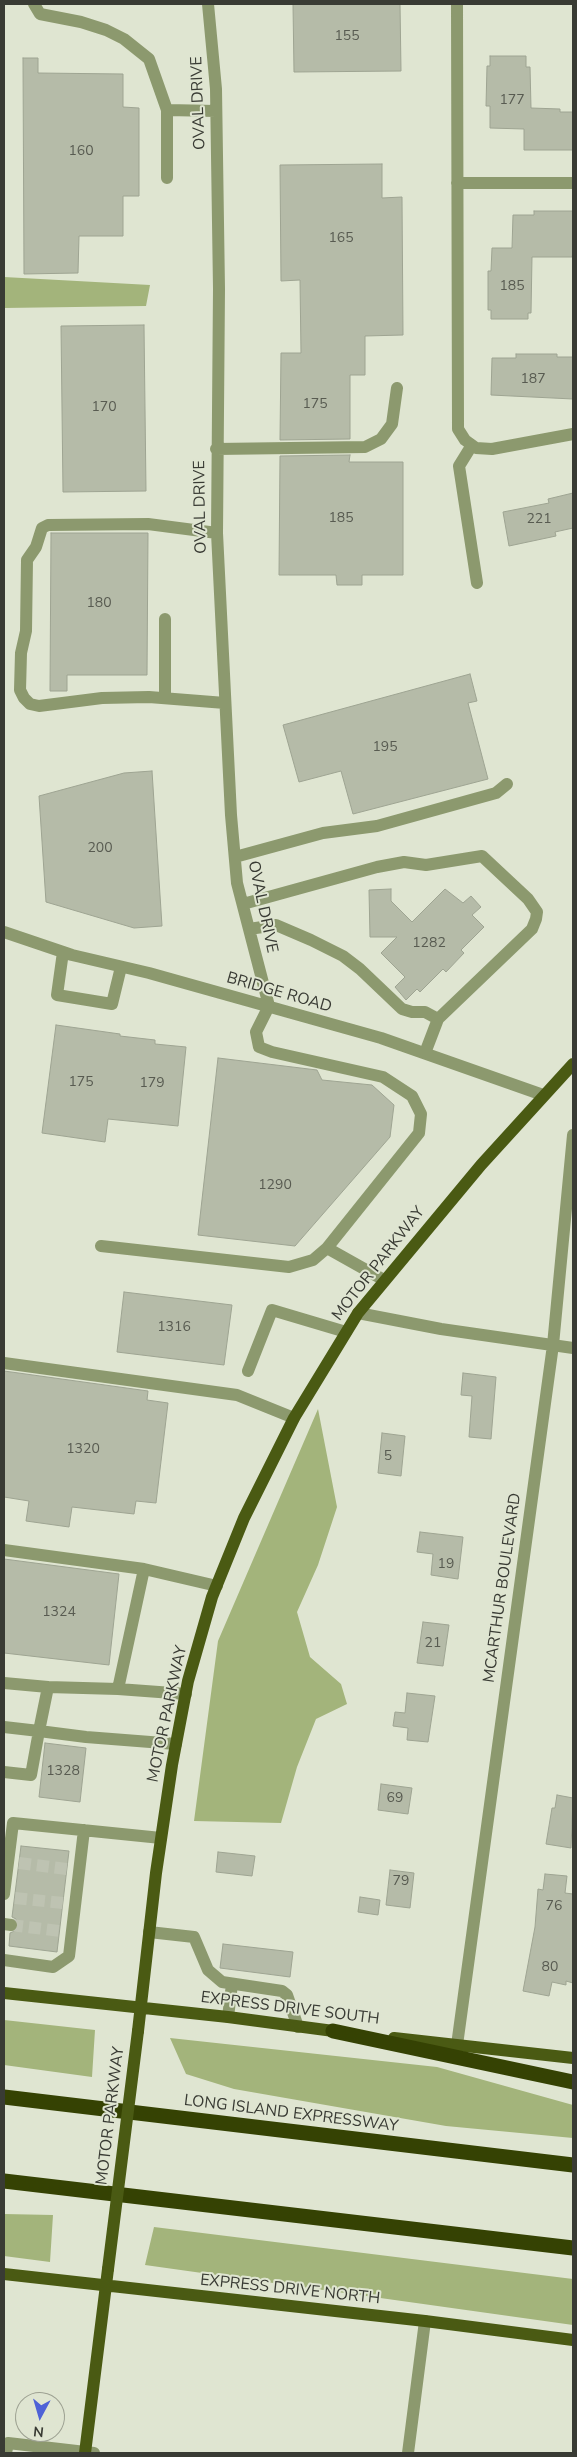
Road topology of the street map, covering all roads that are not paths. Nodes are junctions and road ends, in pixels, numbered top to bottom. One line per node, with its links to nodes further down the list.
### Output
1 (34, 4): 4 (street)
2 (208, 4): 5 (street, OVAL DRIVE)
3 (457, 4): 7 (street)
4 (166, 110): 5 (street); 6 (street)
5 (216, 111): 12 (street, OVAL DRIVE)
6 (168, 178)
7 (457, 183): 8 (street); 11 (street)
8 (573, 184)
9 (396, 388): 12 (street)
10 (573, 434): 11 (street)
11 (472, 444): 14 (street)
12 (216, 449): 13 (street, OVAL DRIVE)
13 (217, 533): 16 (street); 17 (street, OVAL DRIVE)
14 (478, 583)
15 (165, 619): 16 (street)
16 (165, 698): 17 (street)
17 (225, 703): 19 (street, OVAL DRIVE)
18 (507, 784): 19 (street)
19 (235, 857): 20 (street, OVAL DRIVE)
20 (243, 904): 21 (street, OVAL DRIVE); 26 (street)
21 (249, 929): 25 (street, OVAL DRIVE); 26 (street)
22 (4, 932): 23 (street, BRIDGE ROAD)
23 (63, 952): 24 (street, BRIDGE ROAD); 24 (street)
24 (121, 967): 25 (street, BRIDGE ROAD)
25 (269, 1006): 27 (street, BRIDGE ROAD); 32 (street)
26 (438, 1019): 27 (street)
27 (424, 1053): 29 (street, BRIDGE ROAD)
28 (573, 1064): 29 (main road, MOTOR PARKWAY)
29 (543, 1096): 33 (main road, MOTOR PARKWAY)
30 (573, 1136): 36 (street, MCARTHUR BOULEVARD)
31 (101, 1246): 32 (street)
32 (327, 1248): 33 (street)
33 (384, 1280): 34 (main road, MOTOR PARKWAY)
34 (358, 1313): 35 (main road, MOTOR PARKWAY); 36 (street)
35 (346, 1332): 39 (street); 40 (main road, MOTOR PARKWAY)
36 (552, 1345): 37 (street); 64 (street, MCARTHUR BOULEVARD)
37 (573, 1348)
38 (4, 1363): 40 (street)
39 (248, 1371)
40 (294, 1418): 43 (main road, MOTOR PARKWAY)
41 (4, 1550): 42 (street)
42 (144, 1568): 43 (street); 46 (street)
43 (217, 1586): 47 (main road, MOTOR PARKWAY)
44 (4, 1683): 45 (street)
45 (48, 1687): 46 (street); 49 (street)
46 (118, 1689): 47 (street)
47 (186, 1694): 50 (main road, MOTOR PARKWAY)
48 (4, 1727): 49 (street)
49 (39, 1731): 50 (street); 51 (street)
50 (176, 1744): 54 (main road, MOTOR PARKWAY)
51 (4, 1772)
52 (84, 1830): 53 (street); 54 (street); 57 (street)
53 (7, 1834): 55 (street)
54 (161, 1838): 56 (main road, MOTOR PARKWAY)
55 (7, 1896)
56 (149, 1932): 58 (street); 60 (main road, MOTOR PARKWAY)
57 (4, 1960)
58 (232, 1984): 61 (street); 62 (street)
59 (4, 1993): 60 (main road, EXPRESS DRIVE SOUTH)
60 (140, 2009): 61 (main road, EXPRESS DRIVE SOUTH); 72 (main road, MOTOR PARKWAY, bridge)
61 (228, 2017): 62 (main road, EXPRESS DRIVE SOUTH)
62 (298, 2027): 63 (main road, EXPRESS DRIVE SOUTH)
63 (334, 2031): 64 (main road, EXPRESS DRIVE SOUTH); 66 (highway)
64 (457, 2045): 65 (main road, EXPRESS DRIVE SOUTH)
65 (573, 2058)
66 (573, 2082)
67 (4, 2097): 68 (highway, LONG ISLAND EXPRESSWAY)
68 (573, 2165)
69 (4, 2181): 70 (highway)
70 (573, 2248)
71 (4, 2274): 72 (main road, EXPRESS DRIVE NORTH)
72 (106, 2287): 73 (main road, EXPRESS DRIVE NORTH); 76 (main road, MOTOR PARKWAY)
73 (425, 2321): 74 (main road, EXPRESS DRIVE NORTH); 77 (street)
74 (573, 2340)
75 (6, 2446): 76 (street)
76 (88, 2453)
77 (408, 2453)

